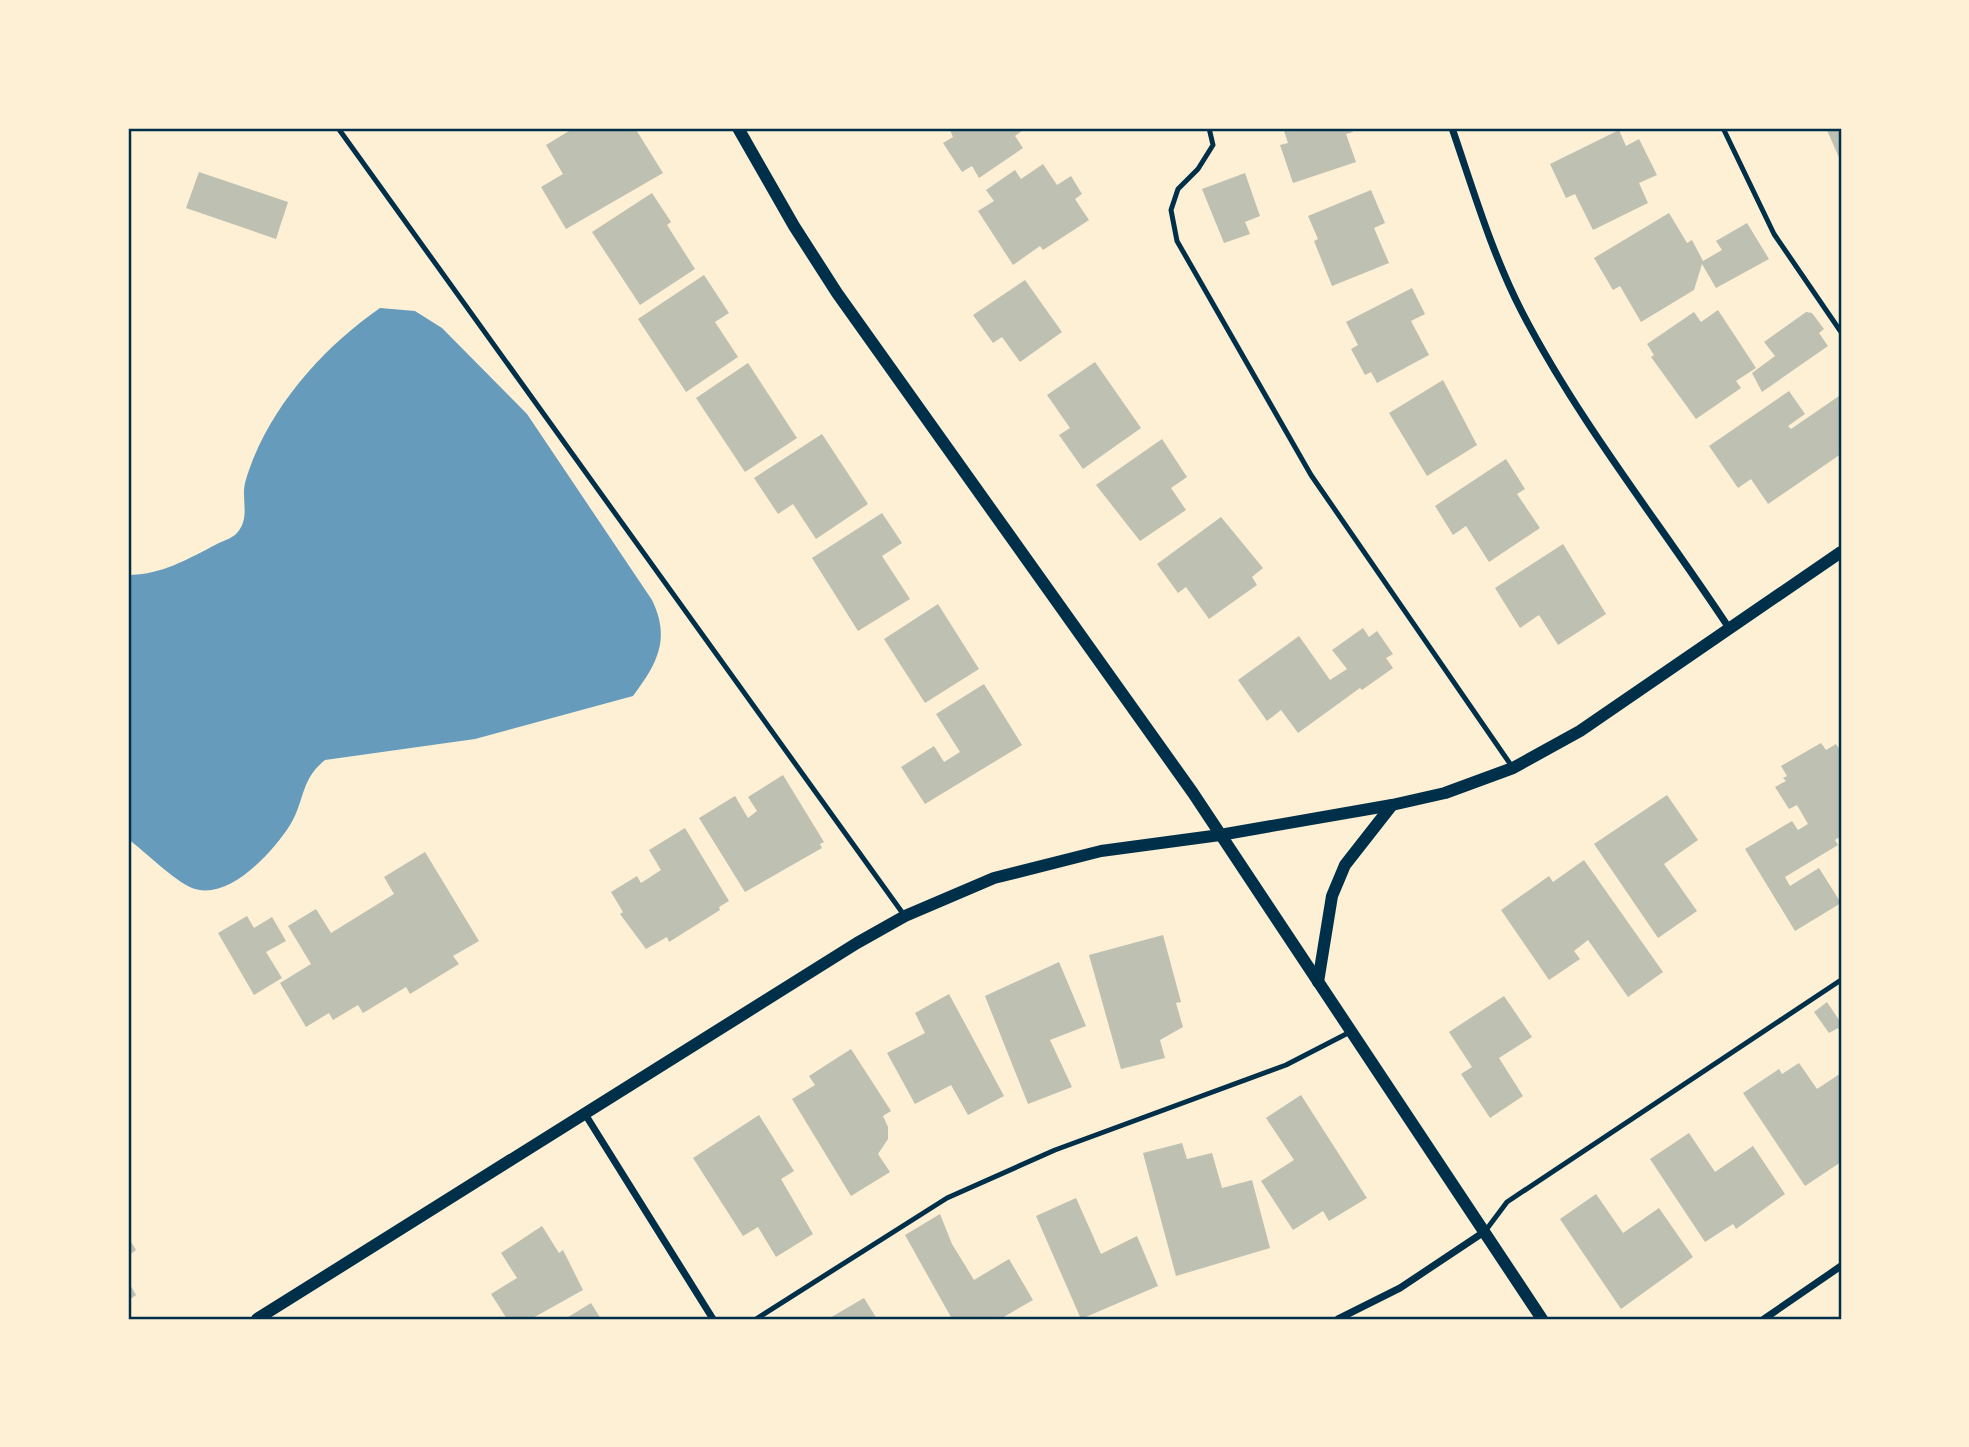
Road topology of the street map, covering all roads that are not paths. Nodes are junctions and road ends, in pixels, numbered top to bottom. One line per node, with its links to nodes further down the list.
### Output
1 (338, 128): 12 (lane)
2 (738, 128): 11 (street)
3 (1209, 128): 9 (lane)
4 (1452, 128): 8 (street)
5 (1723, 128): 6 (lane)
6 (1841, 332)
7 (1841, 552): 8 (street)
8 (1729, 628): 9 (street)
9 (1513, 768): 10 (street)
10 (1392, 805): 11 (street); 14 (street)
11 (1220, 835): 12 (street); 14 (street)
12 (905, 916): 16 (street)
13 (1841, 980): 17 (lane)
14 (1318, 982): 15 (street)
15 (1352, 1031): 17 (street); 21 (lane)
16 (584, 1114): 19 (street); 20 (street)
17 (1484, 1232): 22 (street); 23 (street)
18 (1841, 1266): 24 (street)
19 (257, 1319)
20 (713, 1319)
21 (756, 1319)
22 (1338, 1319)
23 (1542, 1319)
24 (1764, 1319)

